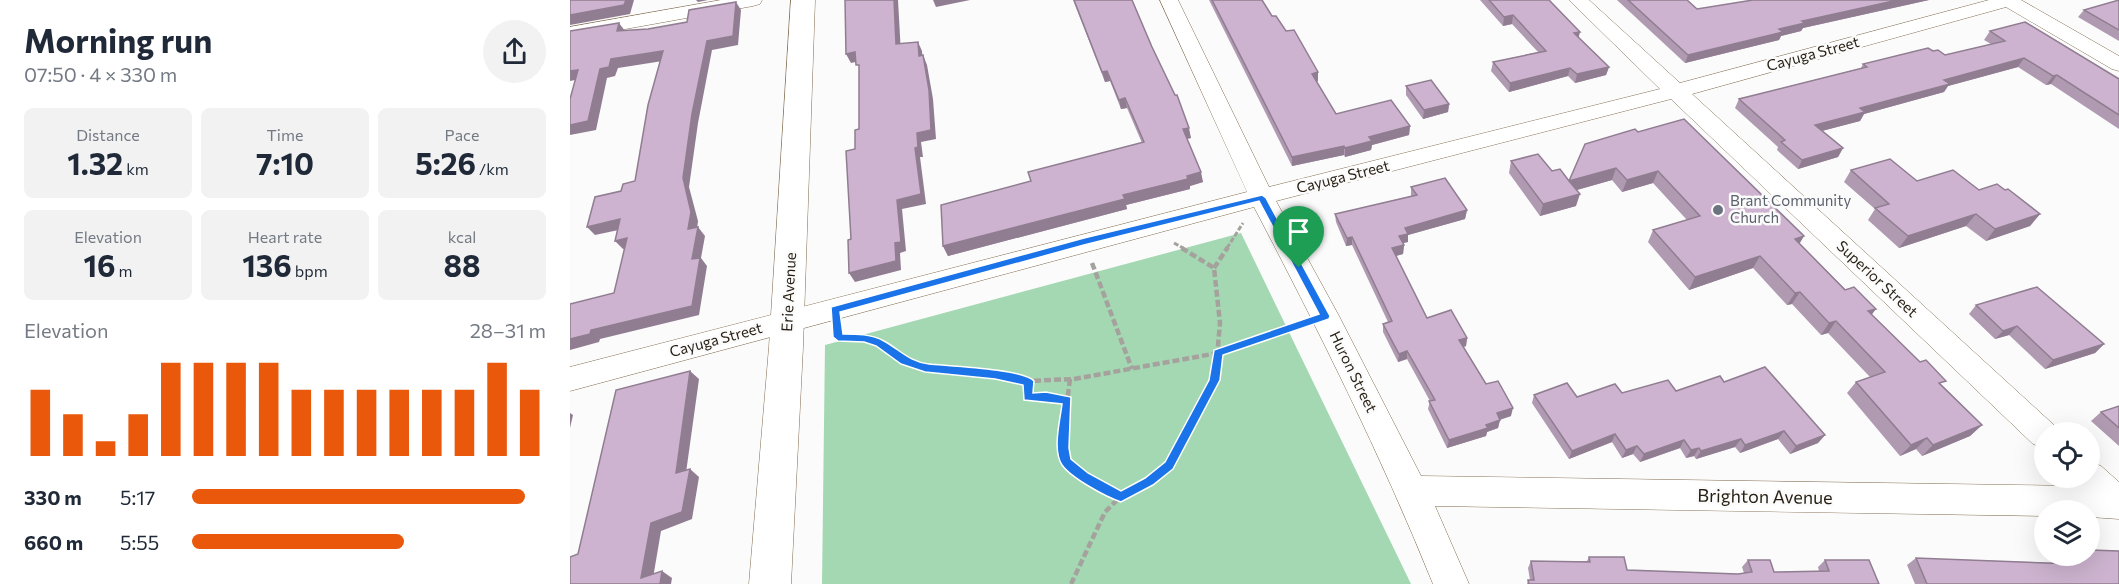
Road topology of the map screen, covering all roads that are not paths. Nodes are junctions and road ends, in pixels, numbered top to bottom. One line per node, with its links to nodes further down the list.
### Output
1 (753, 0): 6 (street)
2 (803, 0): 10 (main road, Erie Avenue)
3 (1169, 0): 9 (street, Huron Street)
4 (1578, 0): 8 (street, Superior Street)
5 (2010, 0): 7 (street); 8 (street, Cayuga Street)
6 (570, 33)
7 (2119, 65)
8 (1676, 91): 9 (street, Cayuga Street); 12 (street, Superior Street)
9 (1262, 198): 10 (street, Cayuga Street); 14 (street, Huron Street)
10 (787, 322): 11 (street, Cayuga Street); 16 (main road, Erie Avenue)
11 (570, 379)
12 (2034, 426)
13 (2100, 486): 15 (street)
14 (1412, 491): 15 (street, Brighton Avenue); 17 (street, Huron Street)
15 (2118, 503)
16 (770, 584)
17 (1451, 584)

